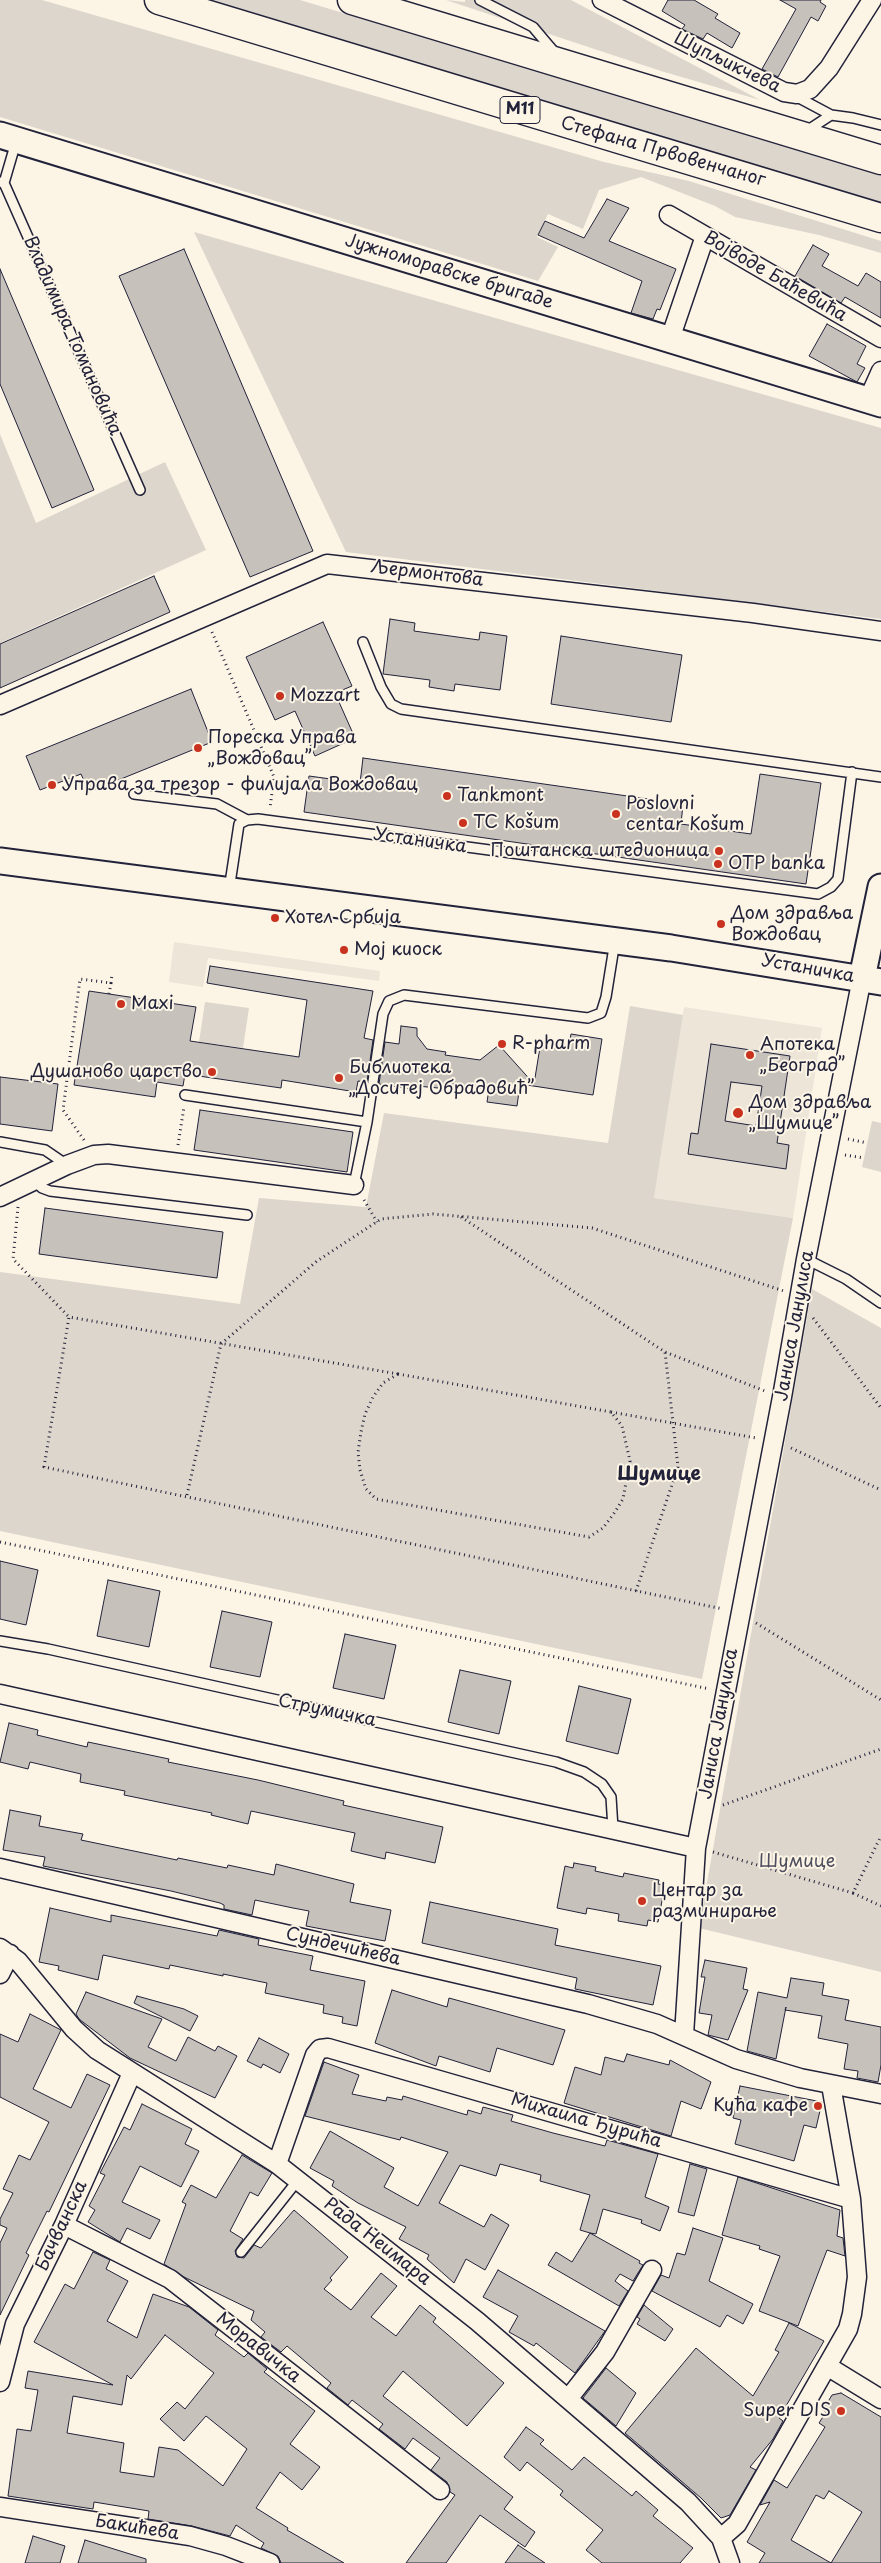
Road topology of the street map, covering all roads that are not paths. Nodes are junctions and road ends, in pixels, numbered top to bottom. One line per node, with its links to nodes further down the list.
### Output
1 (159, 0): 15 (highway, Стефана Првовенчаног / M11)
2 (352, 0): 6 (highway)
3 (480, 0): 6 (lane)
4 (602, 0): 7 (street, Шупљикчева)
5 (872, 0): 7 (street, Шупљикчева)
6 (565, 65): 10 (highway)
7 (797, 94): 8 (lane)
8 (832, 116): 9 (lane); 10 (lane)
9 (881, 125)
10 (800, 136): 12 (highway)
11 (8, 138): 13 (lane, Владимира Томановића); 18 (street, Јужноморавске бригаде)
12 (881, 160)
13 (2, 182): 21 (lane, Владимира Томановића)
14 (669, 215): 16 (street, Војводе Баћевића)
15 (881, 218)
16 (705, 236): 17 (street, Војводе Баћевића); 18 (street)
17 (881, 338)
18 (670, 339): 20 (street, Јужноморавске бригаде)
19 (881, 371): 20 (street)
20 (874, 402)
21 (140, 490)
22 (881, 631): 24 (street, Љермонтова)
23 (363, 642): 25 (lane)
24 (0, 705)
25 (852, 772): 26 (lane); 28 (lane, Устаничка)
26 (881, 777)
27 (134, 794): 28 (lane, Устаничка)
28 (247, 820): 31 (lane)
29 (0, 861): 31 (street, Устаничка)
30 (881, 887): 33 (street)
31 (229, 890): 32 (street, Устаничка)
32 (615, 941): 33 (street, Устаничка); 35 (lane)
33 (872, 980): 42 (street, Јаниса Јанулиса)
34 (185, 1095): 35 (lane)
35 (367, 1122): 39 (lane)
36 (0, 1142): 37 (lane)
37 (67, 1165): 38 (street); 39 (street)
38 (34, 1180): 40 (street); 41 (lane)
39 (354, 1185)
40 (0, 1197)
41 (247, 1215)
42 (806, 1259): 43 (lane); 47 (street, Јаниса Јанулиса)
43 (881, 1303)
44 (0, 1641): 46 (lane, Струмичка)
45 (0, 1694): 46 (street)
46 (613, 1829): 47 (street)
47 (696, 1848): 51 (street, Јаниса Јанулиса)
48 (0, 1868): 51 (street, Сундечићева)
49 (5, 1951): 50 (street); 52 (street, Рада Неимара)
50 (0, 1974)
51 (684, 2035): 53 (street)
52 (132, 2073): 55 (street, Рада Неимара); 58 (street, Бачванска)
53 (832, 2085): 54 (street); 57 (street)
54 (881, 2094)
55 (277, 2164): 56 (street, Рада Неимара); 57 (street, Михаила Ђурића)
56 (298, 2180): 59 (lane); 64 (street, Рада Неимара)
57 (851, 2199): 62 (street)
58 (64, 2225): 61 (street, Бачванска); 66 (street, Моравичка)
59 (241, 2252)
60 (652, 2270): 64 (street)
61 (8, 2324): 63 (street, Бачванска)
62 (828, 2366): 65 (street); 68 (street)
63 (0, 2382)
64 (568, 2399): 68 (street, Рада Неимара)
65 (881, 2399)
66 (440, 2490)
67 (0, 2507): 69 (street, Бакићева)
68 (721, 2538): 70 (street, Рада Неимара)
69 (270, 2563)
70 (730, 2563)

